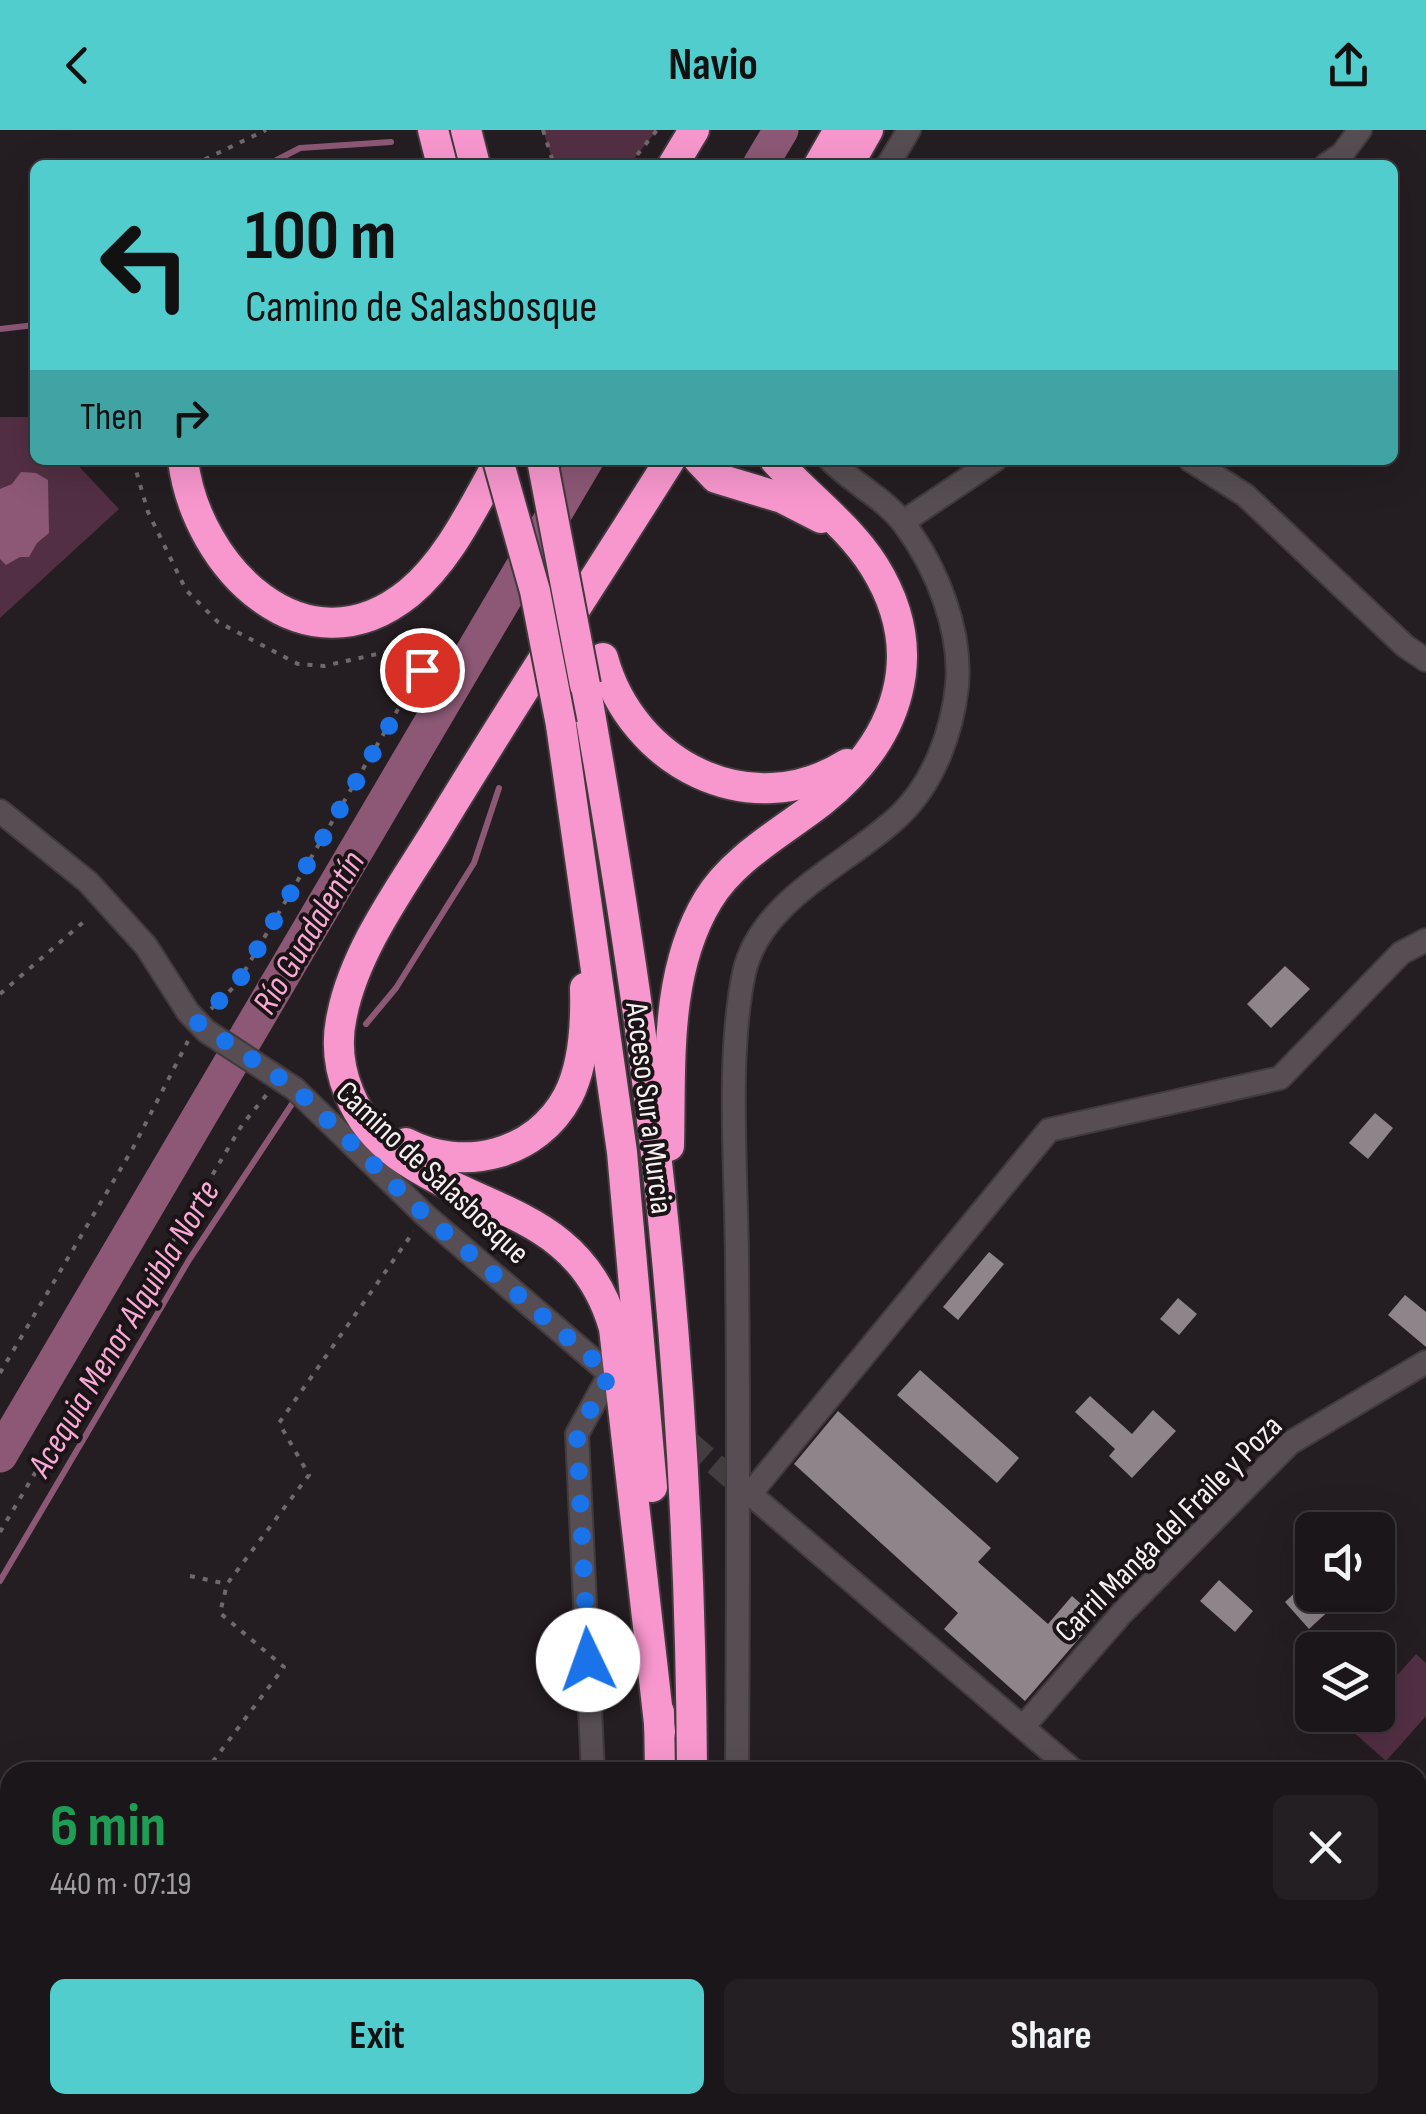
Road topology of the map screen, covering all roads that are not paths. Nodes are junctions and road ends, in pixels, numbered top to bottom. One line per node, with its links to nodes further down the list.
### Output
1 (433, 130): 8 (highway)
2 (466, 130): 9 (highway)
3 (694, 130): 10 (highway)
4 (840, 130): 11 (highway)
5 (868, 130): 12 (highway)
6 (909, 130): 13 (street)
7 (1360, 130): 14 (street)
8 (441, 160)
9 (474, 160)
10 (677, 160)
11 (822, 160)
12 (851, 160)
13 (891, 160)
14 (1333, 160)
15 (184, 465): 16 (highway)
16 (496, 465)
17 (500, 465): 30 (highway, bridge)
18 (510, 465): 30 (highway, Acceso Sur a Murcia, bridge)
19 (544, 465): 32 (highway, bridge)
20 (544, 465): 38 (highway, Acceso Sur a Murcia, bridge)
21 (646, 465): 33 (highway)
22 (667, 465): 33 (highway)
23 (703, 465): 29 (highway)
24 (780, 465): 29 (highway)
25 (836, 465): 28 (street)
26 (987, 465): 28 (street)
27 (1198, 465): 31 (street)
28 (903, 522): 40 (street)
29 (856, 543): 32 (highway)
30 (535, 591): 35 (highway, Acceso Sur a Murcia, bridge)
31 (1426, 660)
32 (890, 718): 38 (highway)
33 (490, 740): 37 (highway)
34 (0, 811): 43 (street, Camino de Salasbosque)
35 (576, 820): 37 (highway); 42 (highway, Acceso Sur a Murcia)
36 (1426, 940): 40 (street)
37 (340, 1066): 42 (highway)
38 (666, 1249): 45 (highway, Acceso Sur a Murcia)
39 (1426, 1362): 41 (street, Carril Manga del Fraile y Poza)
40 (745, 1489): 41 (street); 46 (street)
41 (1024, 1727): 47 (street)
42 (660, 1732): 44 (highway, Acceso Sur a Murcia)
43 (593, 1762)
44 (660, 1762)
45 (692, 1762)
46 (737, 1762)
47 (1064, 1762)

